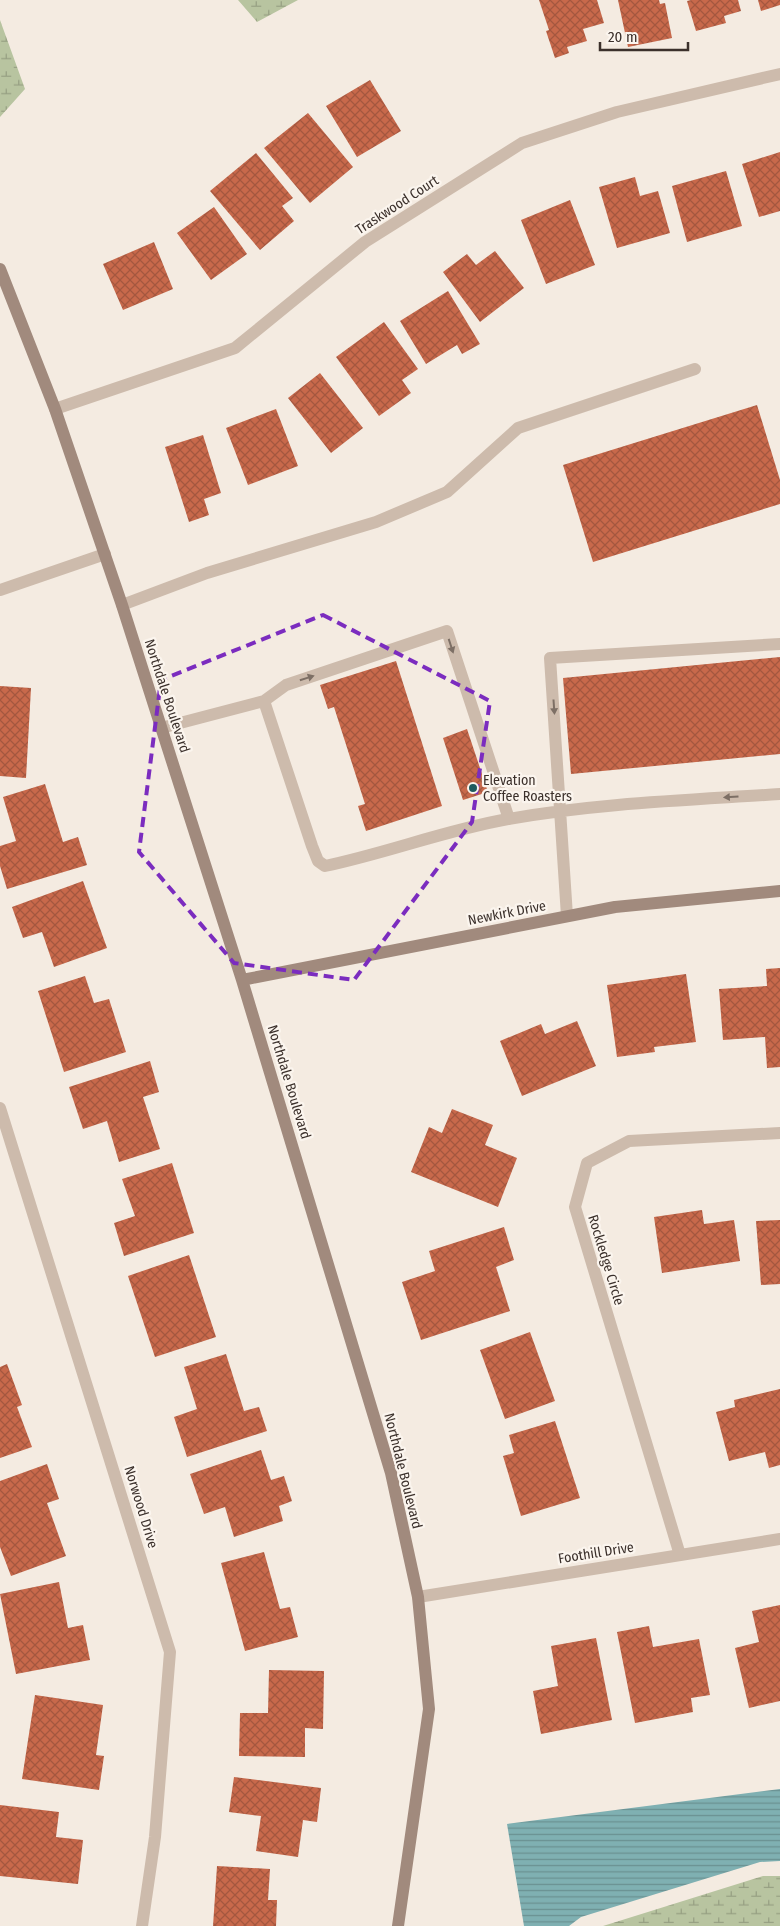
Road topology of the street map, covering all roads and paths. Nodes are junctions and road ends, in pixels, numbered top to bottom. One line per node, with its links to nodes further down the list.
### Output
1 (780, 74): 4 (street, Traskwood Court)
2 (0, 270): 4 (street, Northdale Boulevard)
3 (695, 369): 7 (street)
4 (55, 409): 5 (street, Northdale Boulevard)
5 (105, 554): 6 (street); 7 (street, Northdale Boulevard)
6 (0, 590)
7 (122, 604): 10 (street, Northdale Boulevard)
8 (780, 644): 12 (street, one-way to 12)
9 (264, 701): 10 (street); 13 (street); 13 (street, one-way to 13)
10 (161, 728): 16 (street, Northdale Boulevard)
11 (780, 794): 12 (street, one-way to 12)
12 (561, 810): 13 (street); 15 (street)
13 (509, 819)
14 (780, 890): 15 (street, Newkirk Drive)
15 (567, 916): 16 (street, Newkirk Drive)
16 (242, 980): 21 (street, Northdale Boulevard)
17 (0, 1108): 22 (street, Norwood Drive)
18 (780, 1134): 20 (street, Rockledge Circle)
19 (780, 1539): 20 (street, Foothill Drive)
20 (680, 1555): 21 (street, Foothill Drive)
21 (418, 1597): 23 (street, Northdale Boulevard)
22 (142, 1926)
23 (398, 1926)

